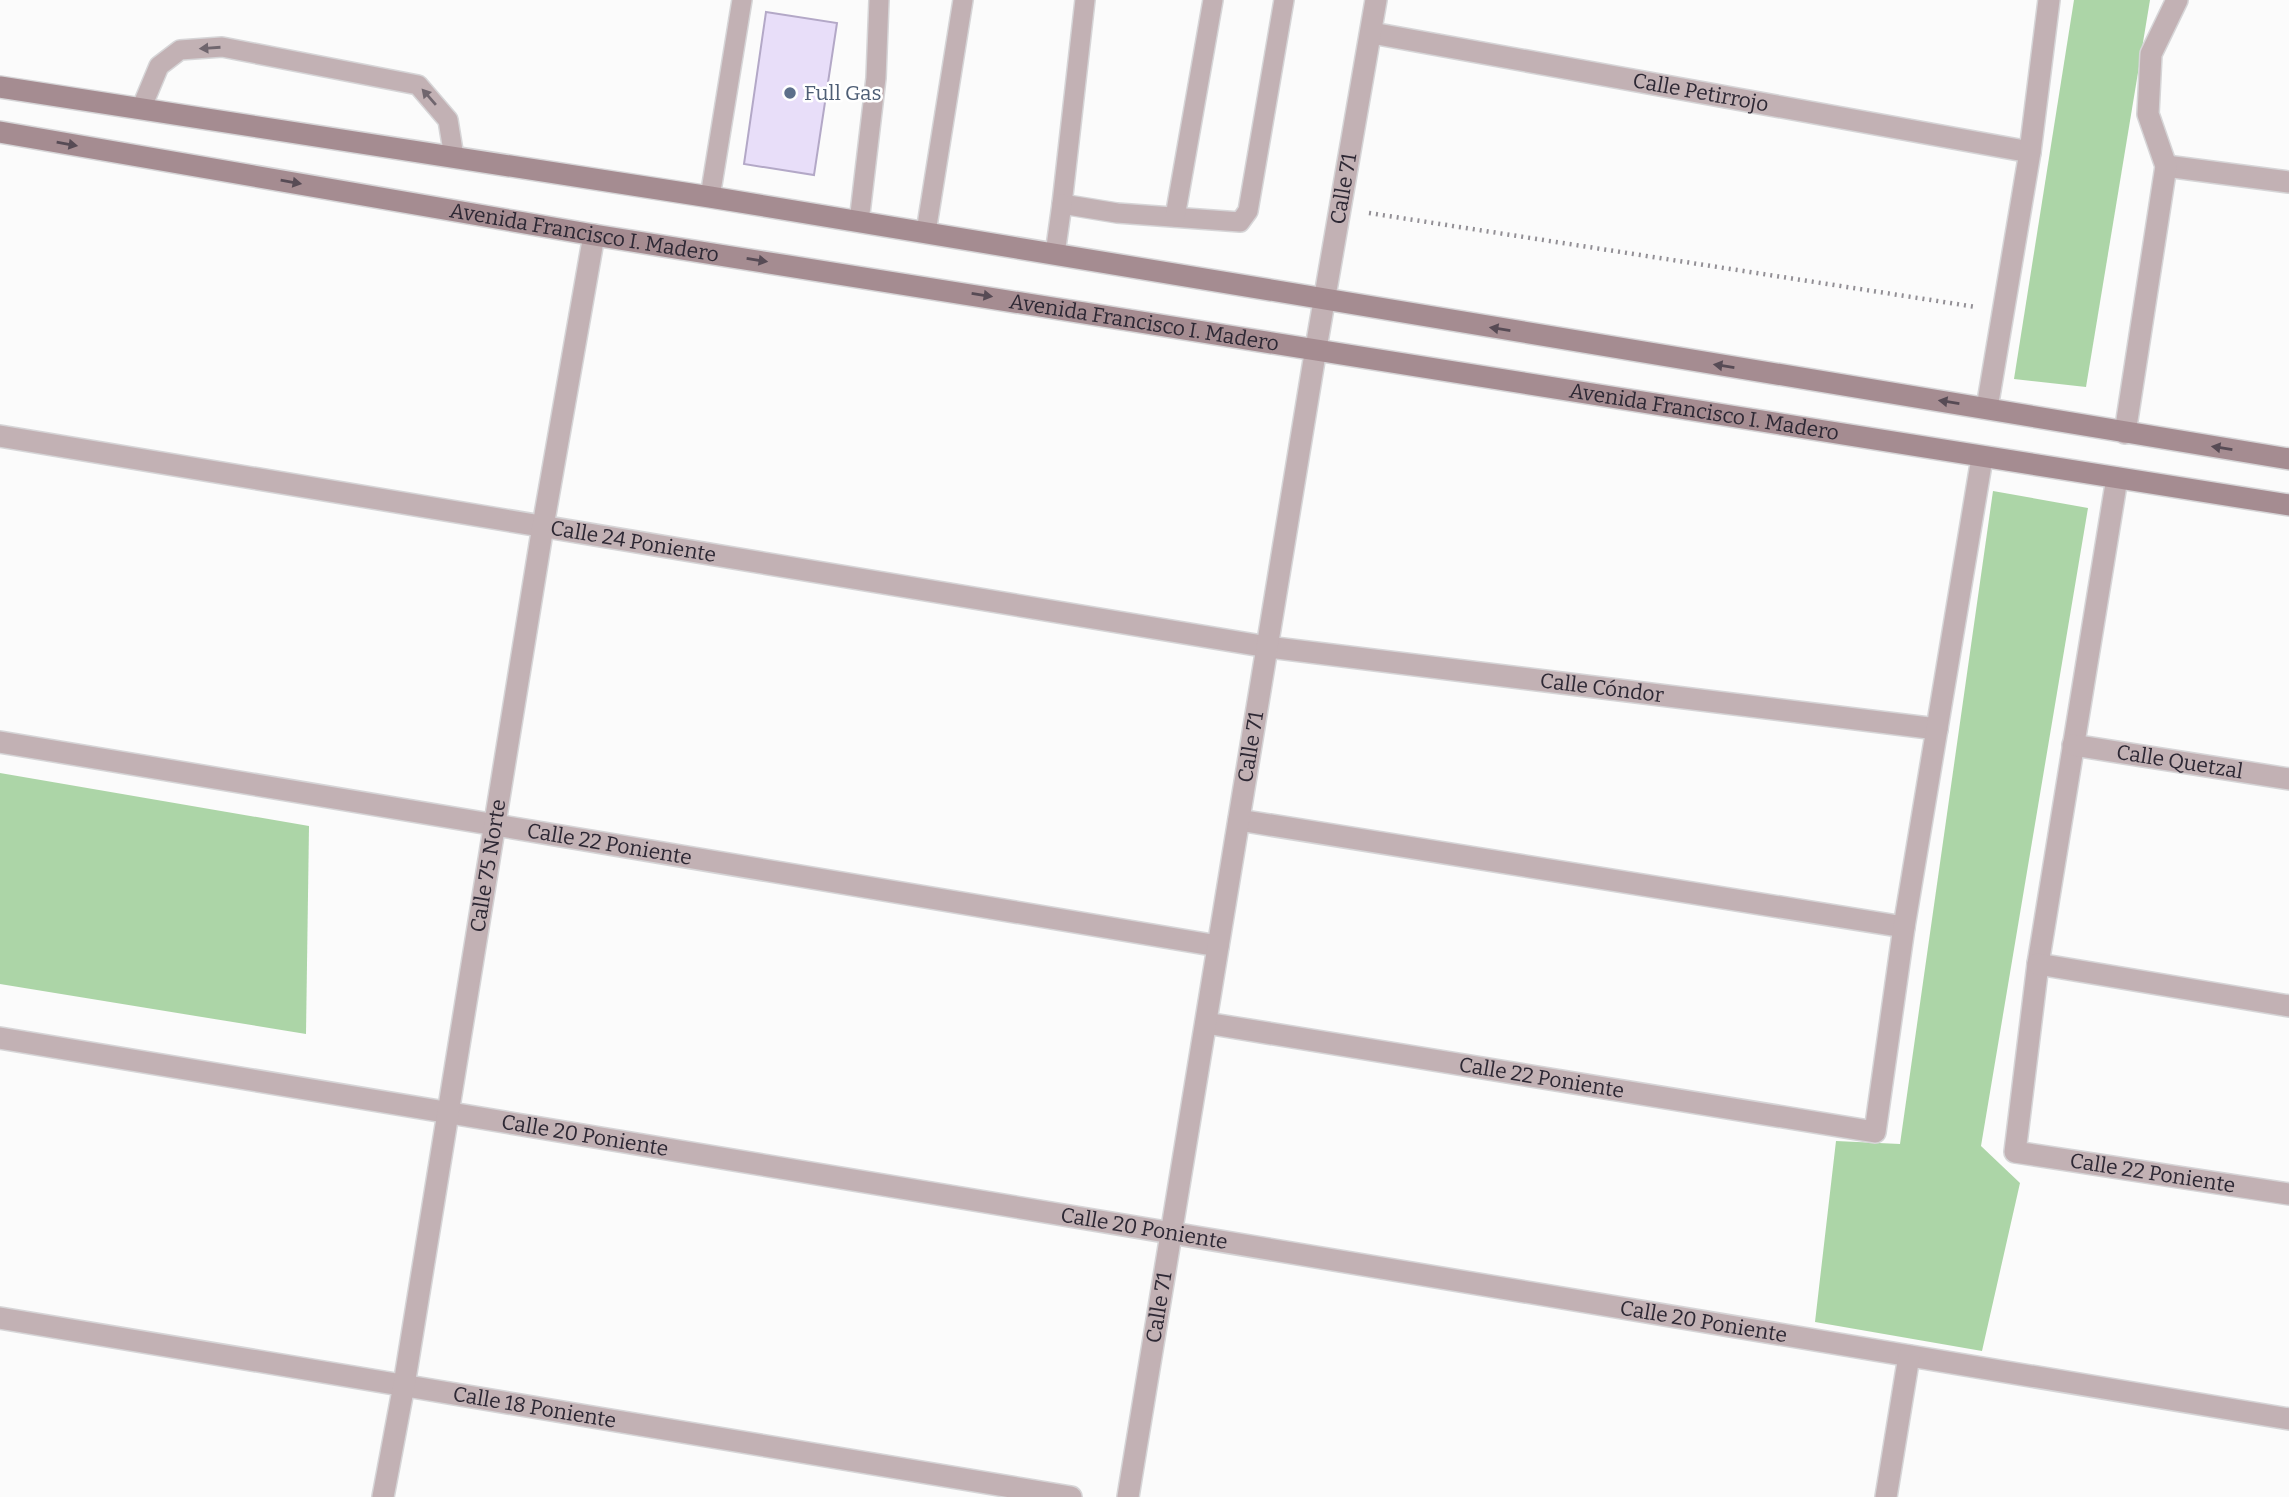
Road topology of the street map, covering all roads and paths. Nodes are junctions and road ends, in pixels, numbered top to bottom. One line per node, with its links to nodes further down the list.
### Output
1 (742, 0): 18 (lane)
2 (879, 0): 22 (lane)
3 (963, 0): 23 (lane)
4 (1085, 0): 19 (lane)
5 (1213, 0): 21 (lane)
6 (1284, 0): 21 (lane)
7 (1376, 0): 10 (street, Calle 71)
8 (2049, 0): 14 (street)
9 (2177, 0): 16 (street)
10 (1372, 33): 14 (street, Calle Petirrojo); 20 (street, Calle 71)
11 (0, 87): 12 (main road)
12 (141, 109): 15 (main road); 15 (lane, one-way to 12)
13 (0, 132): 24 (main road, Avenida Francisco I. Madero, one-way to 24)
14 (2030, 152): 27 (street)
15 (454, 157): 18 (main road)
16 (2166, 166): 17 (street); 30 (street)
17 (2289, 182)
18 (710, 197): 22 (main road)
19 (1062, 204): 21 (lane); 25 (lane)
20 (1342, 209): 26 (street, Calle 71); 27 (path)
21 (1175, 217)
22 (859, 222): 23 (main road)
23 (926, 232): 25 (main road)
24 (594, 235): 28 (main road, Avenida Francisco I. Madero, one-way to 28); 36 (street, Calle 75 Norte)
25 (1055, 254): 26 (main road)
26 (1324, 301): 28 (street, Calle 71); 29 (main road, one-way to 26)
27 (2004, 312): 29 (street)
28 (1316, 348): 32 (main road, Avenida Francisco I. Madero); 37 (street, Calle 71)
29 (1987, 408): 30 (main road)
30 (2125, 433): 33 (main road, one-way to 30)
31 (0, 436): 36 (street, Calle 24 Poniente)
32 (1982, 458): 34 (main road, Avenida Francisco I. Madero); 38 (street)
33 (2289, 458)
34 (2117, 478): 35 (main road, Avenida Francisco I. Madero); 40 (street)
35 (2289, 505)
36 (543, 526): 37 (street, Calle 24 Poniente); 43 (street, Calle 75 Norte)
37 (1268, 647): 38 (street, Calle Cóndor); 42 (street, Calle 71)
38 (1937, 729): 44 (street)
39 (0, 742): 43 (street, Calle 22 Poniente)
40 (2073, 745): 41 (street, Calle Quetzal); 46 (street)
41 (2289, 779)
42 (1239, 820): 44 (street); 45 (street, Calle 71)
43 (495, 825): 45 (street, Calle 22 Poniente); 50 (street, Calle 75 Norte)
44 (1904, 927): 48 (street, Calle 22 Poniente)
45 (1219, 946): 48 (street, Calle 71)
46 (2038, 964): 47 (street); 51 (street, Calle 22 Poniente)
47 (2289, 1006)
48 (1206, 1023): 52 (street, Calle 71)
49 (0, 1038): 50 (street, Calle 20 Poniente)
50 (448, 1113): 52 (street, Calle 20 Poniente); 55 (street, Calle 75 Norte)
51 (2289, 1194)
52 (1171, 1234): 54 (street, Calle 20 Poniente); 59 (street, Calle 71)
53 (0, 1318): 55 (street, Calle 18 Poniente)
54 (1909, 1356): 56 (street, Calle 20 Poniente); 60 (street)
55 (404, 1385): 57 (street, Calle 75 Norte); 58 (street, Calle 18 Poniente)
56 (2289, 1419)
57 (383, 1497)
58 (1071, 1497)
59 (1128, 1497)
60 (1886, 1497)

